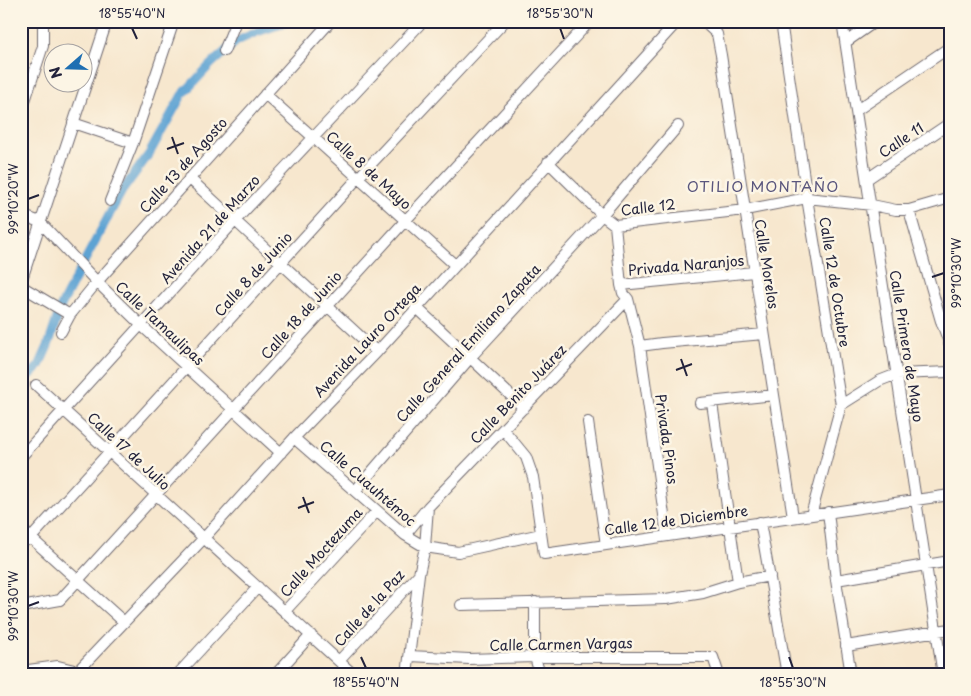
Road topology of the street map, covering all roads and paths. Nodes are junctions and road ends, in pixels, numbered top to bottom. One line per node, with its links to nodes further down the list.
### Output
1 (43, 21): 19 (street)
2 (107, 21): 20 (street)
3 (174, 21): 24 (street)
4 (236, 21): 16 (street)
5 (331, 21): 17 (street, Calle 13 de Agosto)
6 (423, 21): 23 (street, Avenida 21 de Marzo)
7 (505, 21): 27 (street, Calle 8 de Junio)
8 (590, 21): 38 (street, Calle 18 de Junio)
9 (678, 21): 25 (street, Avenida Lauro Ortega)
10 (703, 21): 33 (street, Calle Morelos)
11 (781, 21): 29 (street, Calle 12 de Octubre)
12 (842, 21): 14 (street, Calle Primero de Mayo)
13 (876, 21): 14 (street)
14 (846, 42): 18 (street, Calle Primero de Mayo)
15 (950, 47): 18 (street)
16 (224, 51)
17 (265, 94): 23 (street, Calle 8 de Mayo); 26 (street, Calle 13 de Agosto)
18 (856, 110): 28 (street, Calle Primero de Mayo)
19 (21, 113)
20 (73, 123): 24 (street); 39 (street)
21 (950, 123): 28 (street, Calle 11)
22 (678, 126): 36 (street, Calle General Emiliano Zapata)
23 (313, 137): 27 (street, Calle 8 de Mayo); 37 (street, Avenida 21 de Marzo)
24 (133, 143): 31 (street)
25 (548, 162): 36 (street); 42 (street, Avenida Lauro Ortega)
26 (188, 178): 37 (street); 44 (street, Calle 13 de Agosto)
27 (358, 178): 38 (street, Calle 8 de Mayo); 41 (street, Calle 8 de Junio)
28 (868, 179): 32 (street, Calle Primero de Mayo)
29 (807, 198): 32 (street, Calle 12); 33 (street, Calle 12); 67 (street, Calle 12 de Octubre)
30 (950, 198): 34 (street, Calle 12)
31 (110, 201)
32 (872, 205): 34 (street, Calle 12); 62 (street, Calle Primero de Mayo)
33 (745, 210): 40 (street, Calle 12); 43 (street, Calle Morelos)
34 (909, 210): 52 (street)
35 (21, 215): 39 (street, Calle Tamaulipas)
36 (602, 215): 40 (street); 59 (street, Calle General Emiliano Zapata)
37 (235, 221): 41 (street); 53 (street, Avenida 21 de Marzo)
38 (405, 221): 42 (street, Calle 8 de Mayo); 48 (street, Calle 18 de Junio)
39 (40, 222): 44 (street, Calle Tamaulipas); 45 (street)
40 (615, 225): 46 (street)
41 (281, 263): 48 (street); 60 (street, Calle 8 de Junio)
42 (455, 266): 49 (street, Avenida Lauro Ortega)
43 (754, 272): 46 (street, Privada Naranjos); 55 (street, Calle Morelos)
44 (97, 282): 51 (street, Calle 13 de Agosto); 53 (street, Calle Tamaulipas)
45 (21, 284): 51 (street)
46 (621, 285): 47 (street, Privada Pinos)
47 (628, 299): 56 (street, Privada Pinos); 68 (street, Calle Benito Juárez)
48 (327, 306): 58 (street); 70 (street, Calle 18 de Junio)
49 (416, 308): 58 (street, Avenida Lauro Ortega); 59 (street)
50 (950, 312): 52 (street)
51 (70, 316): 54 (street, Calle 13 de Agosto)
52 (941, 321): 57 (street)
53 (141, 326): 60 (street, Calle Tamaulipas); 69 (street, Avenida 21 de Marzo)
54 (62, 332)
55 (764, 334): 56 (street); 64 (street, Calle Morelos)
56 (645, 345): 91 (street, Privada Pinos)
57 (950, 346)
58 (377, 352): 73 (street, Avenida Lauro Ortega)
59 (470, 358): 68 (street); 77 (street, Calle General Emiliano Zapata)
60 (187, 368): 70 (street, Calle Tamaulipas); 74 (street, Calle 8 de Junio)
61 (950, 372): 62 (street)
62 (897, 374): 67 (street); 80 (street, Calle Primero de Mayo)
63 (36, 385): 69 (street, Calle 17 de Julio)
64 (774, 394): 66 (street); 85 (street, Calle Morelos)
65 (700, 403): 66 (street)
66 (712, 403): 87 (street)
67 (841, 405): 84 (street, Calle 12 de Octubre)
68 (524, 408): 72 (street, Calle Benito Juárez)
69 (63, 409): 74 (street, Calle 17 de Julio); 76 (street, Avenida 21 de Marzo)
70 (233, 409): 75 (street, Calle Tamaulipas); 79 (street, Calle 18 de Junio)
71 (588, 422): 94 (street)
72 (503, 429): 81 (street, Calle Benito Juárez); 89 (street)
73 (294, 438): 75 (street, Avenida Lauro Ortega); 77 (street, Calle Cuauhtémoc)
74 (109, 452): 79 (street, Calle 17 de Julio); 93 (street, Calle 8 de Junio)
75 (281, 452): 92 (street, Avenida Lauro Ortega)
76 (21, 458)
77 (355, 491): 82 (street, Calle Cuauhtémoc)
78 (950, 495): 80 (street, Calle 12 de Diciembre)
79 (157, 496): 92 (street, Calle 17 de Julio); 101 (street, Calle 18 de Junio)
80 (916, 500): 83 (street, Calle 12 de Diciembre); 97 (street, Calle Primero de Mayo)
81 (428, 507): 90 (street, Calle Benito Juárez); 95 (street)
82 (376, 511): 90 (street, Calle Cuauhtémoc); 107 (street, Calle Moctezuma)
83 (828, 512): 84 (street, Calle 12 de Diciembre); 100 (street)
84 (811, 515): 85 (street, Calle 12 de Diciembre)
85 (793, 517): 86 (street, Calle 12 de Diciembre)
86 (760, 522): 87 (street, Calle 12 de Diciembre); 99 (street)
87 (729, 527): 91 (street, Calle 12 de Diciembre); 102 (street)
88 (21, 529): 93 (street)
89 (541, 534): 94 (street, Calle 12 de Diciembre); 95 (street)
90 (405, 535): 95 (street, Calle Cuauhtémoc)
91 (667, 536): 94 (street, Calle 12 de Diciembre)
92 (204, 538): 103 (street, Calle 17 de Julio); 108 (street, Avenida Lauro Ortega)
93 (26, 540): 101 (street)
94 (606, 545)
95 (425, 547): 98 (street)
96 (950, 561): 97 (street)
97 (926, 565): 100 (street); 110 (street, Calle Primero de Mayo)
98 (419, 574): 113 (street); 115 (street, Calle de la Paz)
99 (770, 576): 102 (street); 124 (street)
100 (836, 580): 112 (street)
101 (78, 581): 106 (street, Calle 18 de Junio); 108 (street)
102 (738, 582): 104 (street)
103 (258, 587): 107 (street, Calle 17 de Julio); 118 (street)
104 (535, 602): 105 (street); 114 (street)
105 (460, 605)
106 (21, 606)
107 (285, 611): 111 (street, Calle 17 de Julio)
108 (124, 622): 117 (street, Avenida Lauro Ortega)
109 (950, 629): 110 (street)
110 (936, 631): 112 (street); 126 (street, Calle Primero de Mayo)
111 (311, 635): 115 (street, Calle 17 de Julio); 119 (street)
112 (846, 646): 125 (street)
113 (410, 656): 114 (street, Calle Carmen Vargas); 121 (street)
114 (535, 657): 122 (street); 123 (street, Calle Carmen Vargas)
115 (339, 661): 120 (street, Calle 17 de Julio)
116 (21, 671): 117 (street)
117 (76, 673)
118 (176, 675)
119 (275, 675)
120 (354, 675)
121 (407, 675)
122 (540, 675)
123 (719, 675)
124 (787, 675)
125 (851, 675)
126 (943, 675)

